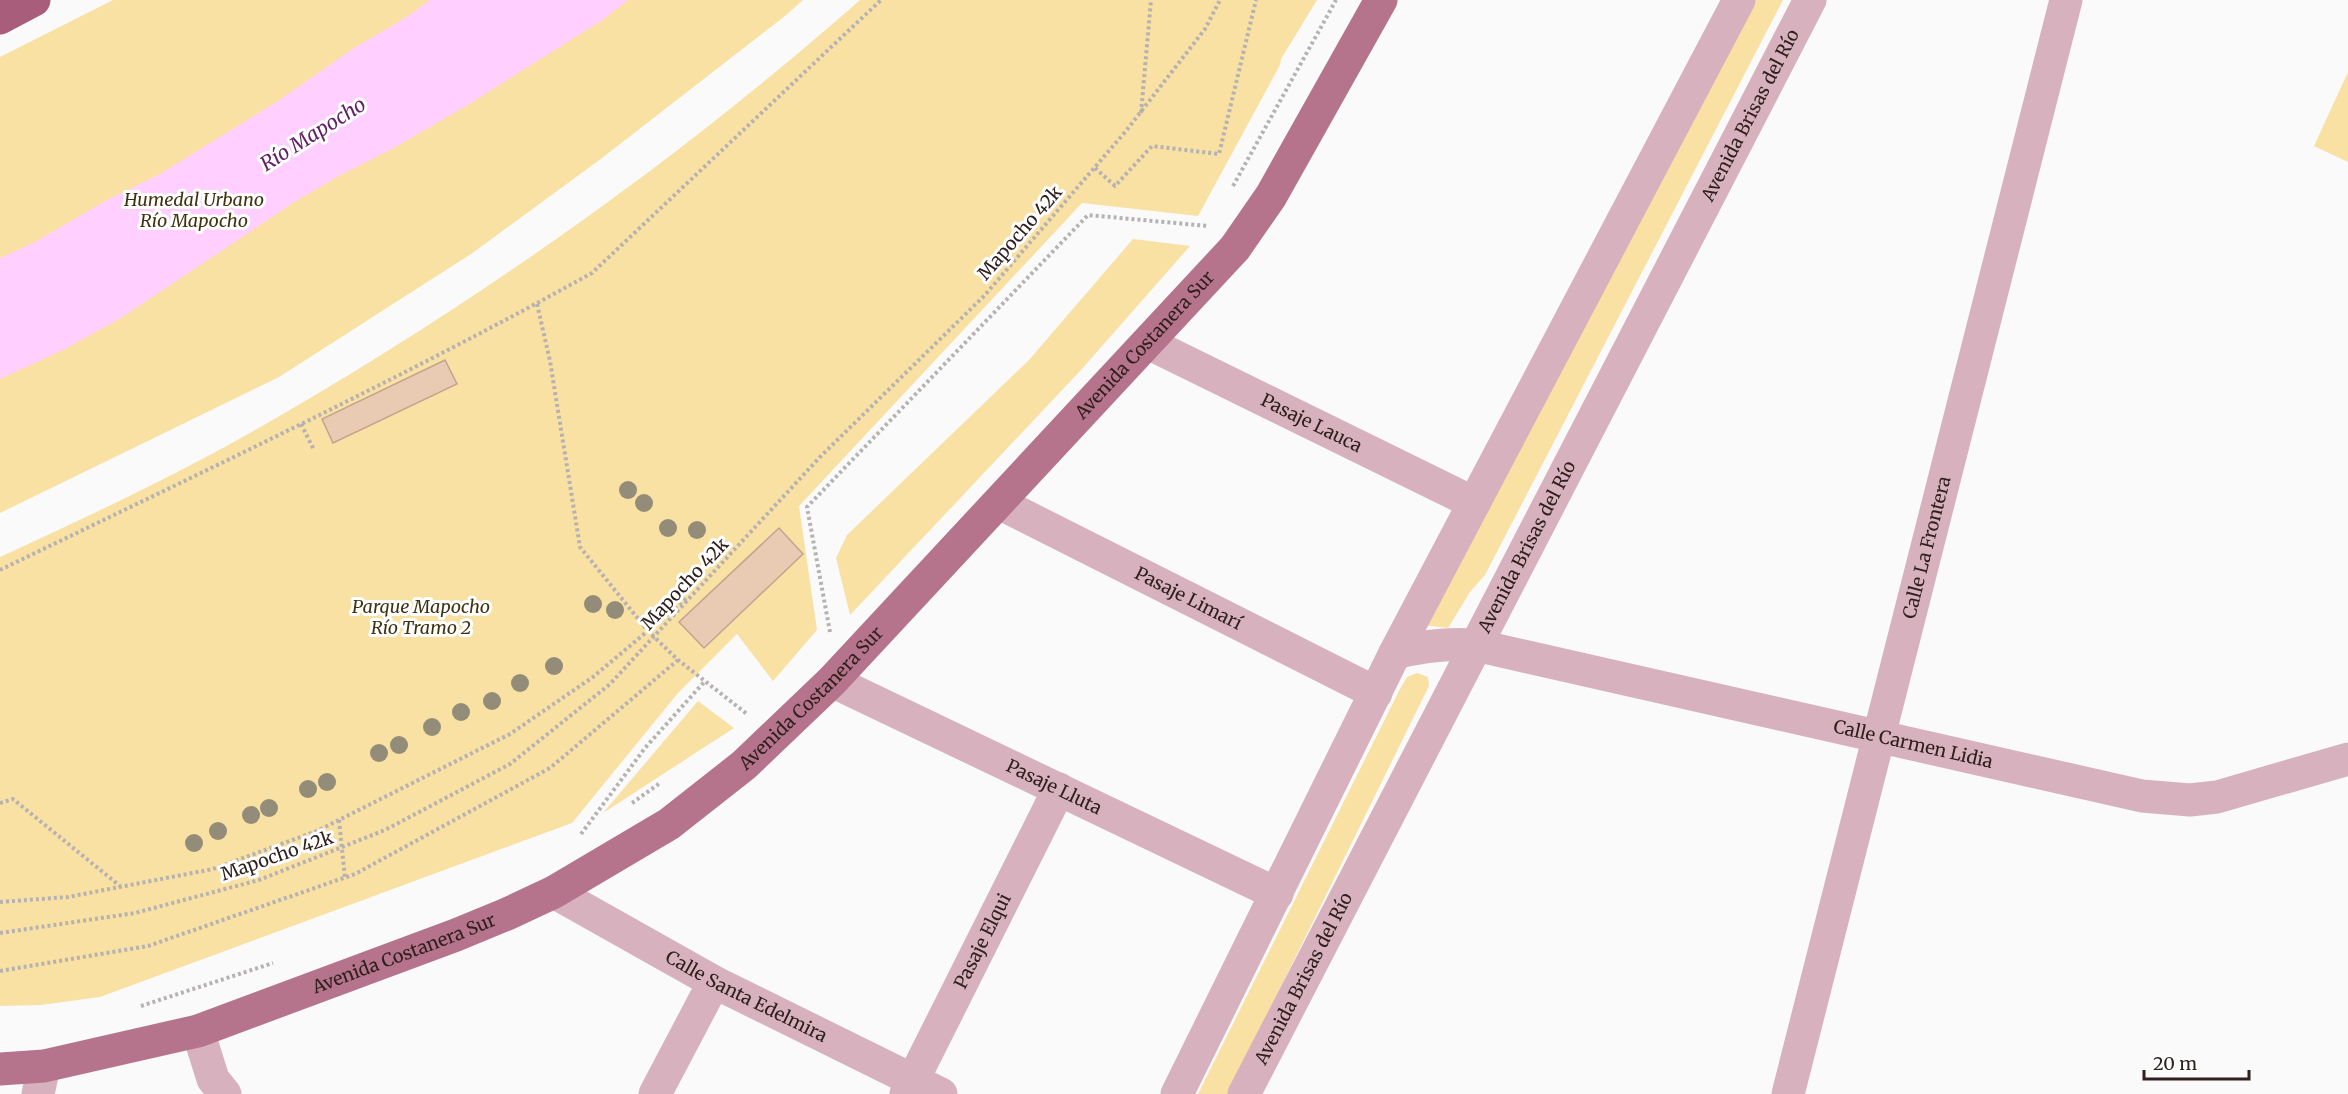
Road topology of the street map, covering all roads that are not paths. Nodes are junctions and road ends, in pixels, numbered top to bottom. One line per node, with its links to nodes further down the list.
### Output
1 (34, 0): 6 (highway)
2 (1381, 0): 7 (main road, Avenida Costanera Sur)
3 (1739, 0): 9 (street)
4 (1810, 0): 10 (street, Avenida Brisas del Río)
5 (2066, 0): 14 (street, Calle La Frontera)
6 (0, 18)
7 (1148, 343): 8 (main road, Avenida Costanera Sur); 9 (street, Pasaje Lauca)
8 (999, 503): 12 (main road, Avenida Costanera Sur); 13 (street, Pasaje Limarí)
9 (1474, 503): 11 (street)
10 (1475, 645): 11 (street, Calle Carmen Lidia); 14 (street, Calle Carmen Lidia); 27 (street, Avenida Brisas del Río)
11 (1395, 653): 13 (street)
12 (832, 681): 16 (street, Pasaje Lluta); 17 (main road, Avenida Costanera Sur)
13 (1376, 693): 18 (street)
14 (1878, 737): 15 (street, Calle Carmen Lidia); 28 (street, Calle La Frontera)
15 (2348, 759)
16 (1059, 789): 18 (street, Pasaje Lluta); 23 (street, Pasaje Elqui)
17 (554, 892): 19 (street, Calle Santa Edelmira); 20 (main road, Avenida Costanera Sur)
18 (1277, 894): 26 (street)
19 (714, 982): 23 (street, Calle Santa Edelmira); 25 (street)
20 (198, 1031): 22 (main road, Avenida Costanera Sur); 24 (street)
21 (0, 1069): 22 (main road, Avenida Costanera Sur)
22 (41, 1080)
23 (920, 1089)
24 (225, 1094)
25 (655, 1094)
26 (1177, 1094)
27 (1244, 1094)
28 (1788, 1094)

